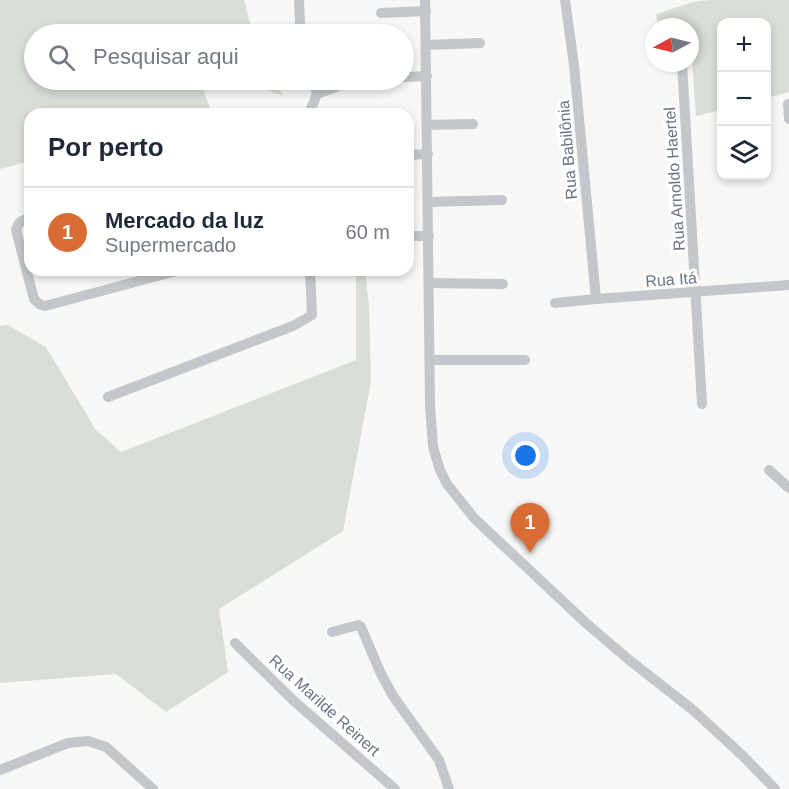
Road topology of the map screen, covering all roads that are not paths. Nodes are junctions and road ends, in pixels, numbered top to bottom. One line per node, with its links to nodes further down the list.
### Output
1 (299, 0): 5 (street)
2 (565, 0): 34 (street, Rua Babilônia)
3 (426, 5): 4 (street); 7 (street)
4 (381, 13)
5 (300, 24)
6 (480, 43): 7 (street)
7 (426, 45): 9 (street)
8 (683, 72): 33 (street, Rua Arnoldo Haertel)
9 (427, 76): 10 (street); 18 (street)
10 (414, 77)
11 (316, 90): 13 (street)
12 (328, 90): 13 (street)
13 (317, 94): 15 (street)
14 (788, 104): 16 (street)
15 (311, 108)
16 (789, 119)
17 (473, 124): 18 (street)
18 (428, 125): 19 (street)
19 (428, 154): 20 (street); 22 (street)
20 (414, 155)
21 (502, 200): 22 (street)
22 (428, 202): 25 (street)
23 (24, 220): 26 (street)
24 (414, 236): 25 (street)
25 (429, 236): 30 (street)
26 (24, 261)
27 (28, 276): 28 (street)
28 (158, 276)
29 (310, 276): 38 (street)
30 (429, 283): 31 (street); 36 (street)
31 (503, 284)
32 (789, 285): 33 (street, Rua Itá)
33 (696, 292): 34 (street, Rua Itá); 39 (street, Rua Arnoldo Haertel)
34 (596, 299): 35 (street, Rua Itá)
35 (555, 303)
36 (430, 360): 37 (street); 48 (street)
37 (525, 360)
38 (108, 397)
39 (702, 404)
40 (769, 470): 41 (street)
41 (789, 488)
42 (332, 632): 47 (street)
43 (235, 643): 45 (street, Rua Marilde Reinert)
44 (0, 770): 46 (street)
45 (388, 787)
46 (153, 789)
47 (449, 789)
48 (775, 789)

